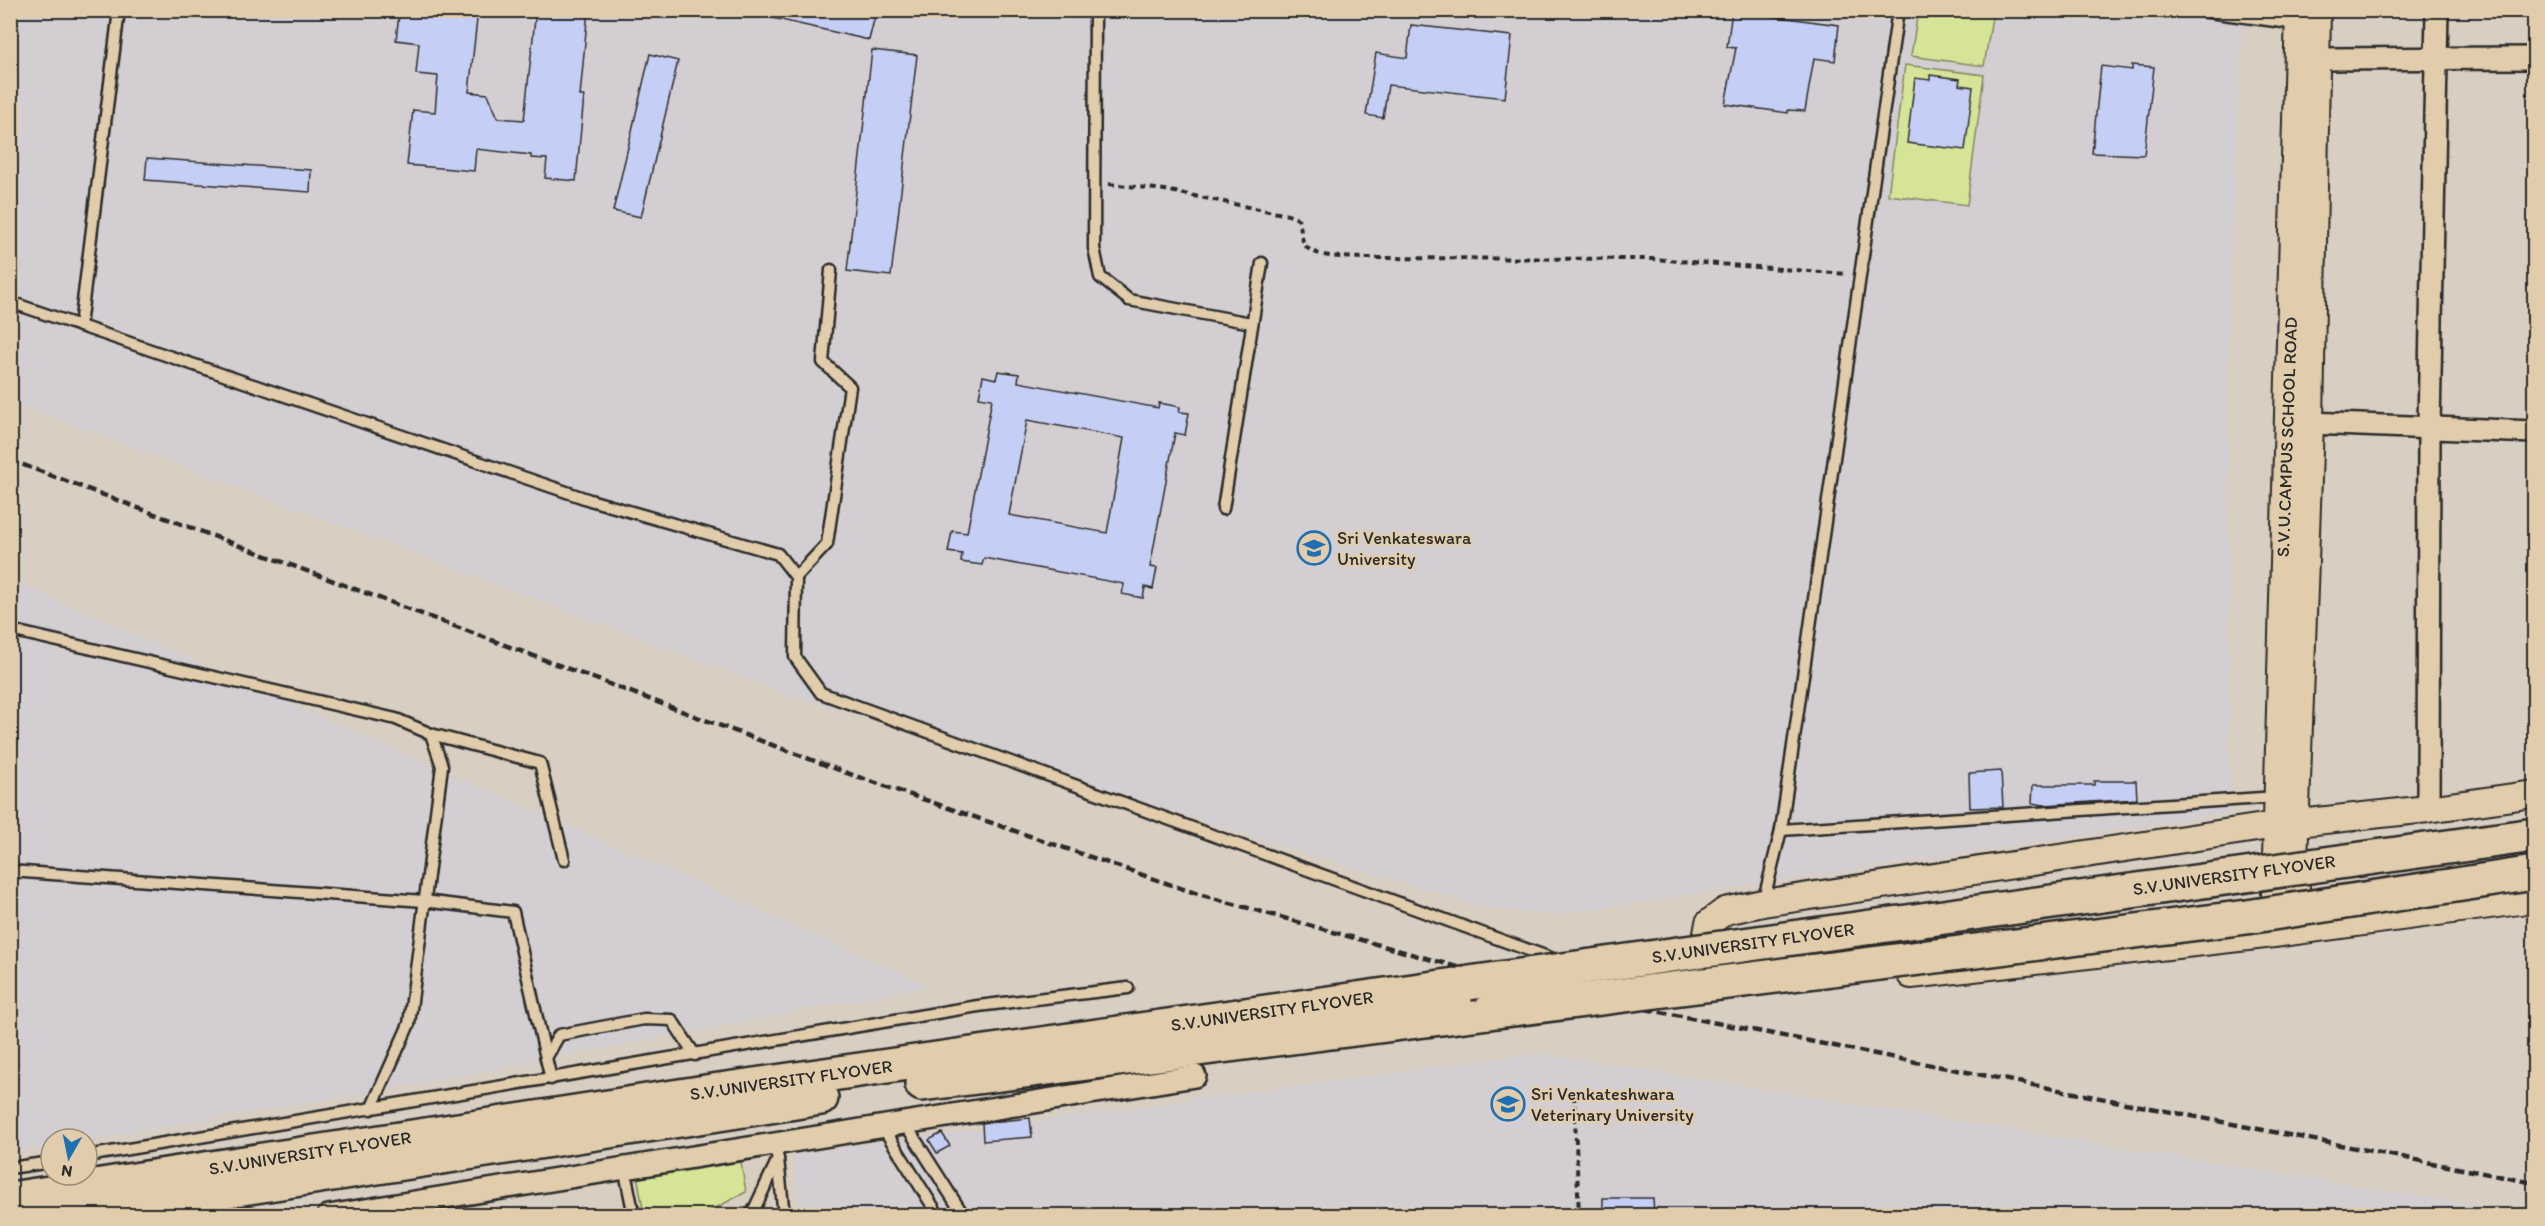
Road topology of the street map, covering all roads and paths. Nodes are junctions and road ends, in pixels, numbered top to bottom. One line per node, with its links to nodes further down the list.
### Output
1 (119, 10): 16 (lane)
2 (1095, 10): 10 (lane)
3 (1898, 10): 13 (lane)
4 (2193, 10): 6 (lane)
5 (2438, 10): 7 (street)
6 (2305, 15): 9 (street, S.V.U.CAMPUS SCHOOL ROAD); 25 (street, S.V.U.CAMPUS SCHOOL ROAD)
7 (2436, 58): 8 (street); 9 (street); 18 (street)
8 (2535, 58)
9 (2315, 59): 17 (street, S.V.U.CAMPUS SCHOOL ROAD)
10 (1094, 182): 13 (path); 15 (lane)
11 (1262, 263): 15 (lane)
12 (831, 270): 21 (lane)
13 (1860, 274): 28 (lane)
14 (10, 302): 16 (lane)
15 (1251, 323): 20 (lane)
16 (80, 326): 21 (lane)
17 (2310, 423): 18 (street); 27 (street, S.V.U.CAMPUS SCHOOL ROAD)
18 (2429, 427): 19 (street); 26 (street)
19 (2535, 432)
20 (1223, 509)
21 (796, 577): 39 (lane)
22 (10, 630): 23 (lane)
23 (431, 734): 30 (lane); 35 (lane)
24 (2535, 794): 26 (street)
25 (2277, 797): 27 (street, S.V.U.CAMPUS SCHOOL ROAD); 28 (lane)
26 (2428, 809): 27 (street)
27 (2285, 824): 31 (street, S.V.U.CAMPUS SCHOOL ROAD); 36 (street)
28 (1781, 830): 36 (lane)
29 (2535, 834): 56 (main road, S.V.UNIVERSITY FLYOVER, bridge)
30 (564, 860)
31 (2284, 863): 37 (street); 38 (street)
32 (10, 871): 35 (lane)
33 (2535, 873): 57 (main road, S.V.UNIVERSITY FLYOVER, bridge)
34 (2535, 899): 37 (street)
35 (424, 901): 44 (lane); 48 (lane)
36 (1763, 903): 41 (street)
37 (2300, 930): 38 (street)
38 (2274, 934): 41 (street)
39 (1600, 976)
40 (1622, 984): 41 (lane)
41 (1727, 987)
42 (1128, 988): 43 (lane)
43 (695, 1055): 44 (lane); 46 (lane)
44 (546, 1058): 46 (lane)
45 (1196, 1076): 49 (street)
46 (551, 1079): 48 (lane)
47 (1574, 1095): 64 (path)
48 (371, 1109): 52 (lane)
49 (904, 1122): 50 (street); 63 (lane)
50 (882, 1126): 51 (street); 62 (lane)
51 (775, 1150): 54 (street); 60 (lane); 61 (lane)
52 (99, 1154)
53 (39, 1164): 55 (lane)
54 (624, 1167): 58 (street); 59 (lane)
55 (10, 1168)
56 (10, 1199)
57 (62, 1215)
58 (328, 1215)
59 (634, 1215)
60 (751, 1215)
61 (784, 1215)
62 (939, 1215)
63 (964, 1215)
64 (1579, 1215)

